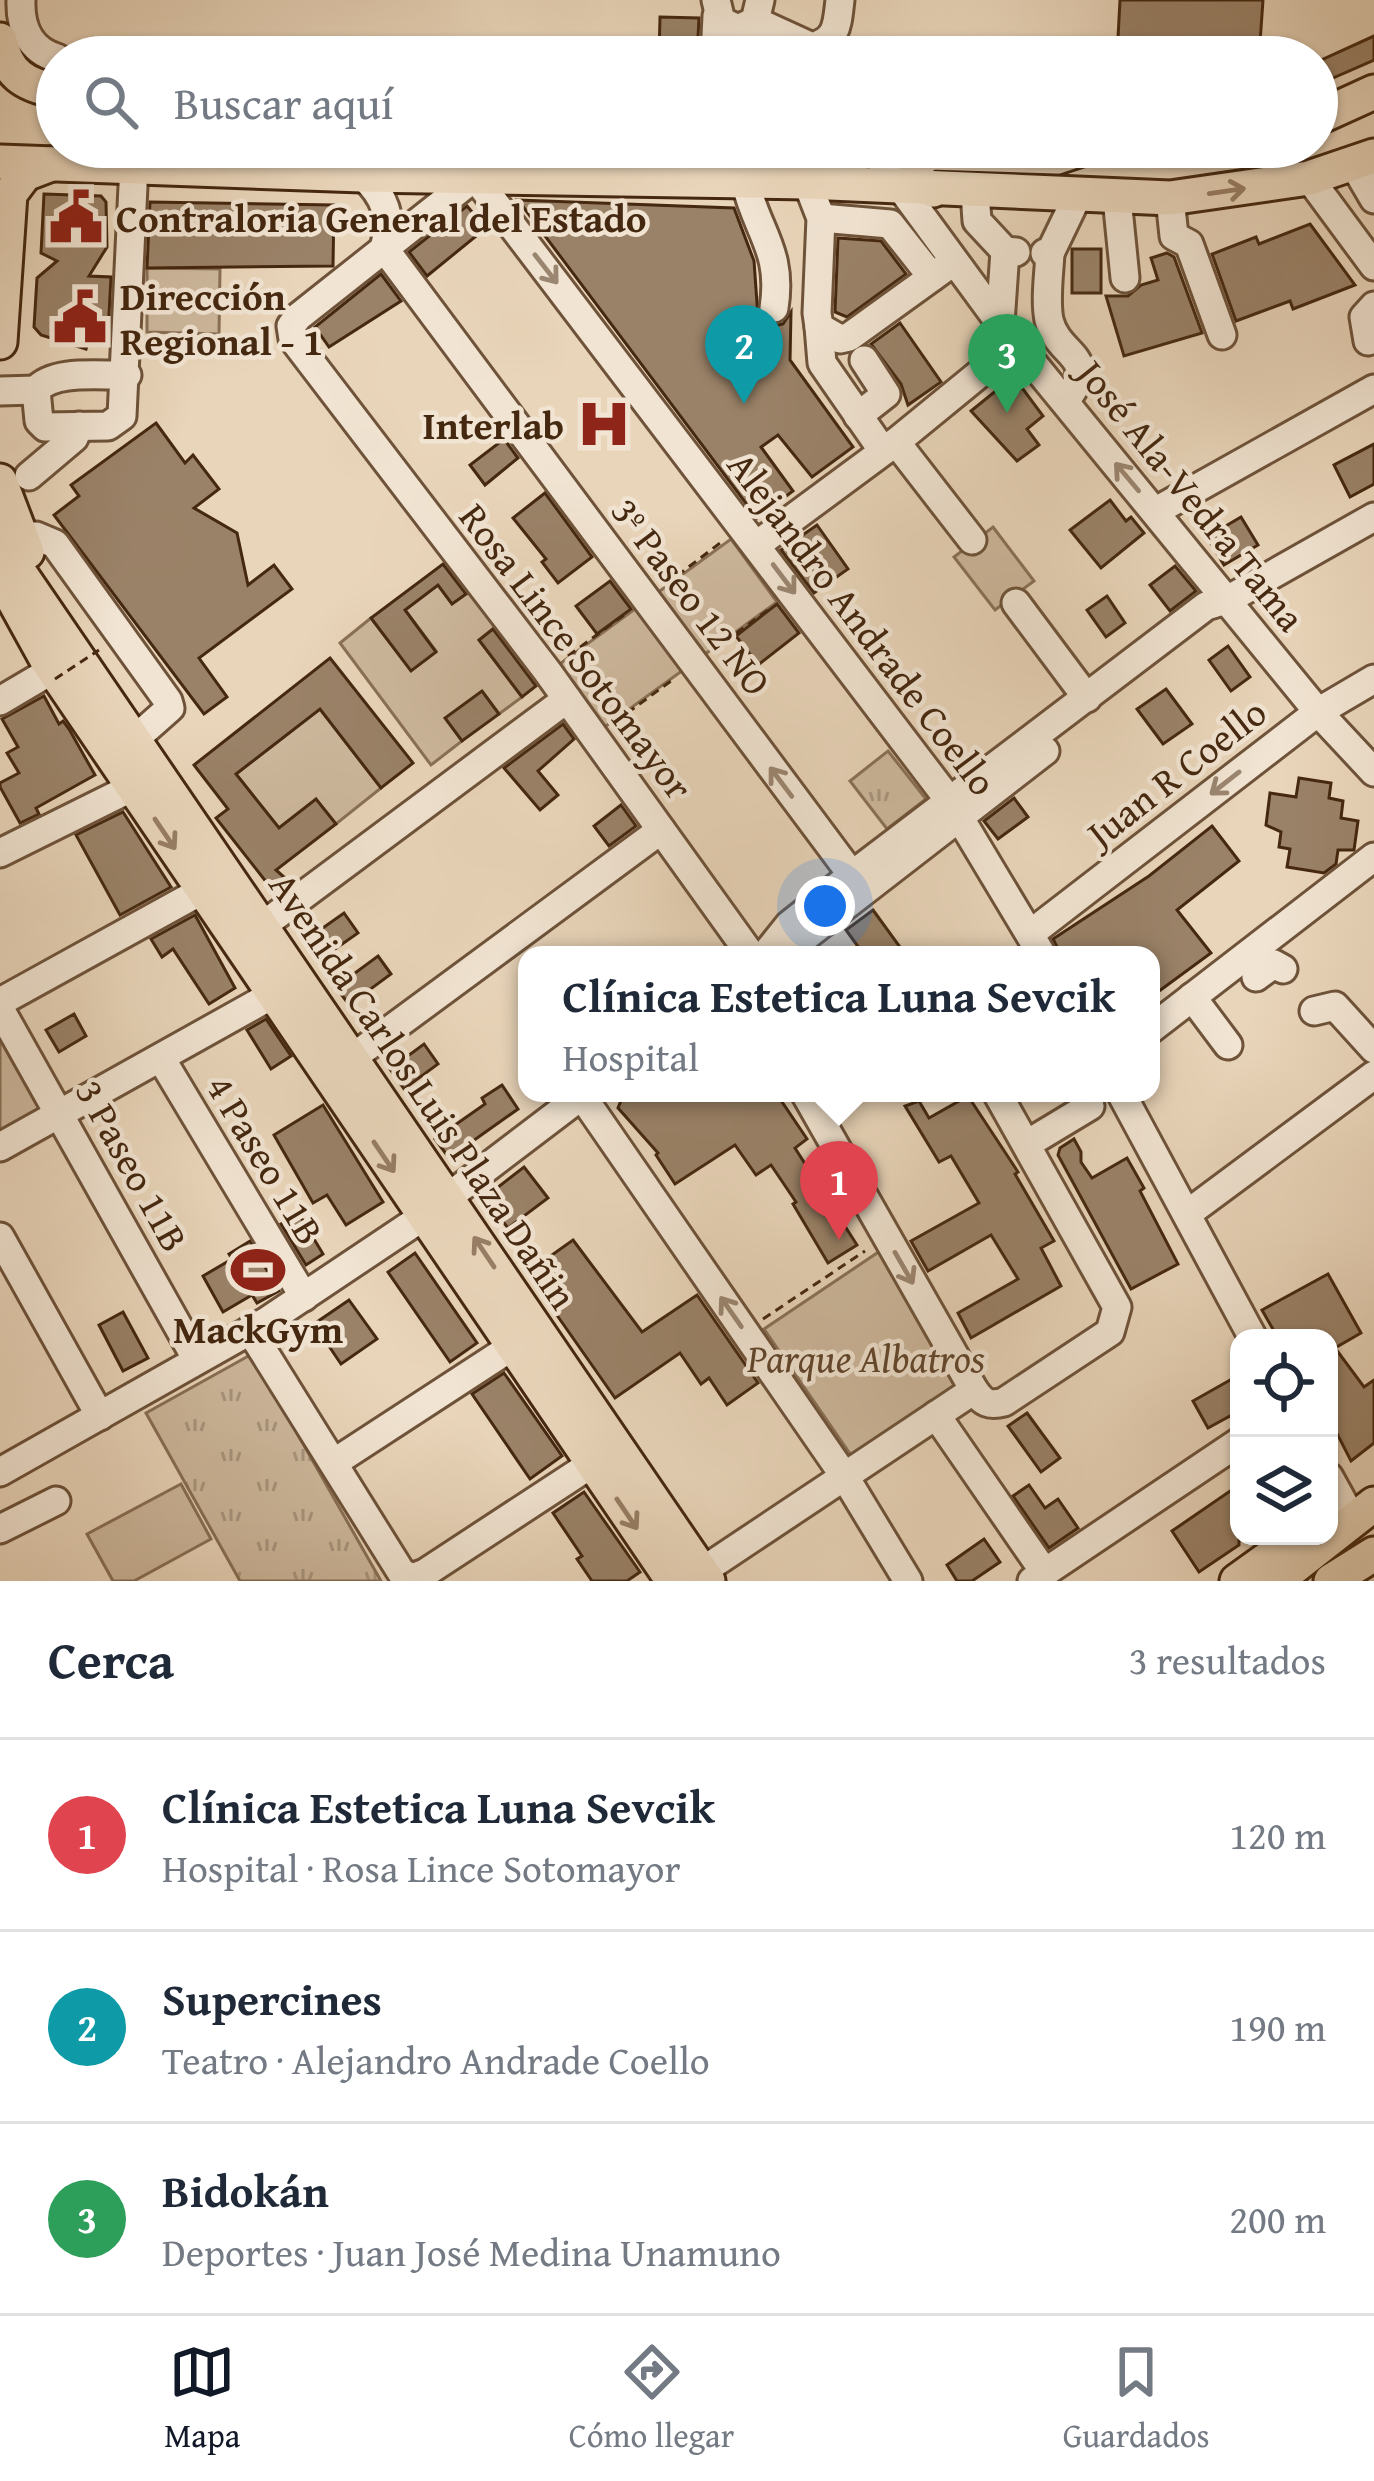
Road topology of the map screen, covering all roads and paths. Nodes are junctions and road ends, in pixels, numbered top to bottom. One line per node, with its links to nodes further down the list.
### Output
1 (840, 0): 5 (street)
2 (17, 2): 7 (street)
3 (737, 20): 4 (street)
4 (781, 36)
5 (832, 36)
6 (0, 40): 8 (main road)
7 (36, 47)
8 (36, 84)
9 (1374, 92): 12 (main road)
10 (0, 99): 11 (main road)
11 (36, 102)
12 (1338, 108)
13 (1364, 160): 26 (main road); 34 (street)
14 (0, 162): 15 (main road)
15 (36, 162)
16 (42, 168): 49 (main road)
17 (140, 168): 52 (street)
18 (140, 168): 57 (street)
19 (207, 168): 23 (main road)
20 (830, 168): 25 (main road)
21 (893, 168): 29 (street, José Ala-Vedra Tama)
22 (916, 168): 29 (main road)
23 (362, 175): 24 (main road); 38 (street)
24 (475, 177): 25 (main road); 38 (street); 64 (street, Alejandro Andrade Coello, one-way to 64)
25 (662, 178): 27 (main road)
26 (1310, 178): 33 (main road, one-way to 26); 40 (street)
27 (745, 181): 28 (main road); 44 (street)
28 (807, 182): 29 (main road); 35 (street)
29 (917, 190): 30 (main road); 37 (street, José Ala-Vedra Tama)
30 (975, 192): 31 (main road); 39 (street)
31 (1077, 197): 32 (main road); 39 (street)
32 (1117, 198): 33 (main road); 42 (street)
33 (1170, 198): 47 (street)
34 (1374, 199)
35 (821, 218): 36 (street); 45 (street)
36 (890, 224): 37 (street); 41 (street)
37 (930, 230): 41 (street, José Ala-Vedra Tama)
38 (384, 248): 70 (street, 3º Paseo 12 NO); 75 (street, Rosa Lince Sotomayor)
39 (1029, 252): 46 (street); 56 (street)
40 (1374, 266)
41 (942, 270): 46 (street, José Ala-Vedra Tama); 50 (street)
42 (1125, 278)
43 (1374, 306): 48 (street)
44 (774, 308)
45 (819, 327): 50 (street); 51 (street)
46 (1009, 333): 56 (street, José Ala-Vedra Tama); 60 (street)
47 (1222, 335)
48 (1368, 341)
49 (0, 342)
50 (856, 349): 51 (street); 58 (street)
51 (822, 363): 58 (street)
52 (127, 375): 55 (street); 59 (street)
53 (1374, 389): 62 (street)
54 (0, 391): 55 (street)
55 (35, 391): 59 (street)
56 (1065, 401): 62 (street, José Ala-Vedra Tama, one-way to 56)
57 (140, 415)
58 (858, 416): 60 (street)
59 (79, 426): 61 (street)
60 (890, 447): 64 (street); 66 (street)
61 (14, 478): 65 (main road, Avenida Carlos Luis Plaza Dañin)
62 (1156, 512): 69 (street, José Ala-Vedra Tama)
63 (1374, 517): 69 (street)
64 (750, 534): 68 (street, Alejandro Andrade Coello, one-way to 68); 70 (path)
65 (10, 536): 73 (main road, Avenida Carlos Luis Plaza Dañin); 82 (street)
66 (972, 540)
67 (0, 575): 73 (main road, Avenida Carlos Luis Plaza Dañin)
68 (793, 591): 74 (path); 85 (street, Alejandro Andrade Coello)
69 (1229, 599): 77 (street); 80 (street, José Ala-Vedra Tama); 85 (street)
70 (645, 600): 74 (street, 3º Paseo 12 NO); 75 (path)
71 (0, 601): 73 (main road, Avenida Carlos Luis Plaza Dañin)
72 (1016, 603): 77 (street)
73 (65, 661): 79 (street); 82 (main road, Avenida Carlos Luis Plaza Dañin); 84 (main road, Avenida Carlos Luis Plaza Dañin)
74 (693, 664): 81 (path); 89 (street, 3º Paseo 12 NO, one-way to 74)
75 (547, 671): 78 (street, Rosa Lince Sotomayor)
76 (1374, 679): 80 (street, Juan R Coello)
77 (1088, 698): 85 (street)
78 (567, 699): 81 (street, Rosa Lince Sotomayor); 91 (street)
79 (0, 701)
80 (1318, 712): 83 (street, José Ala-Vedra Tama); 92 (street, Juan R Coello, one-way to 92)
81 (595, 737): 86 (street, Rosa Lince Sotomayor)
82 (135, 739): 91 (main road, Avenida Carlos Luis Plaza Dañin)
83 (1374, 772)
84 (133, 787): 87 (street); 90 (main road, Avenida Carlos Luis Plaza Dañin, one-way to 90)
85 (955, 809): 89 (street); 92 (street, Alejandro Andrade Coello); 95 (street)
86 (661, 830): 93 (street, Rosa Lince Sotomayor); 103 (street)
87 (0, 853)
88 (1374, 857): 97 (street)
89 (852, 875): 94 (street)
90 (203, 890): 96 (main road, Avenida Carlos Luis Plaza Dañin); 98 (street)
91 (262, 926): 103 (main road, Avenida Carlos Luis Plaza Dañin)
92 (1036, 945)
93 (745, 946)
94 (773, 946)
95 (792, 946)
96 (274, 994): 104 (street); 115 (main road, Avenida Carlos Luis Plaza Dañin, one-way to 115)
97 (1192, 997): 100 (street); 101 (street)
98 (0, 1005): 112 (street, 3 Paseo 11B)
99 (1315, 1011): 102 (street)
100 (1160, 1022)
101 (1228, 1045)
102 (1374, 1049)
103 (352, 1058): 115 (main road, Avenida Carlos Luis Plaza Dañin)
104 (162, 1060): 112 (street); 119 (street, 4 Paseo 11B)
105 (1374, 1075): 116 (street)
106 (573, 1102): 115 (street)
107 (588, 1102): 122 (street, one-way to 107)
108 (810, 1102): 118 (street)
109 (1003, 1102): 113 (street)
110 (1126, 1102): 116 (street)
111 (1090, 1106): 113 (street)
112 (60, 1114): 114 (street); 124 (street, 3 Paseo 11B)
113 (1027, 1144): 125 (street)
114 (0, 1147)
115 (436, 1207): 119 (street); 123 (main road, Avenida Carlos Luis Plaza Dañin); 139 (main road, Avenida Carlos Luis Plaza Dañin, one-way to 115)
116 (1187, 1214): 120 (street)
117 (0, 1237): 127 (street)
118 (887, 1237): 122 (path); 125 (street, one-way to 125)
119 (304, 1298): 121 (street)
120 (1248, 1329)
121 (250, 1330): 124 (street); 129 (street)
122 (745, 1331): 132 (street)
123 (513, 1346): 129 (street); 130 (main road, Avenida Carlos Luis Plaza Dañin)
124 (197, 1360): 127 (street)
125 (974, 1390): 126 (street)
126 (936, 1415): 132 (street); 138 (street)
127 (100, 1416): 131 (street)
128 (1230, 1448): 138 (street)
129 (335, 1462): 130 (street)
130 (593, 1463): 139 (main road, Avenida Carlos Luis Plaza Dañin, one-way to 139)
131 (0, 1472)
132 (845, 1478): 139 (street); 140 (street)
133 (1354, 1500): 137 (main road)
134 (56, 1502): 135 (street)
135 (0, 1529)
136 (1374, 1552): 137 (main road)
137 (1318, 1563): 141 (main road); 142 (main road)
138 (1038, 1577)
139 (694, 1578)
140 (908, 1581)
141 (1237, 1581)
142 (1276, 1581)

